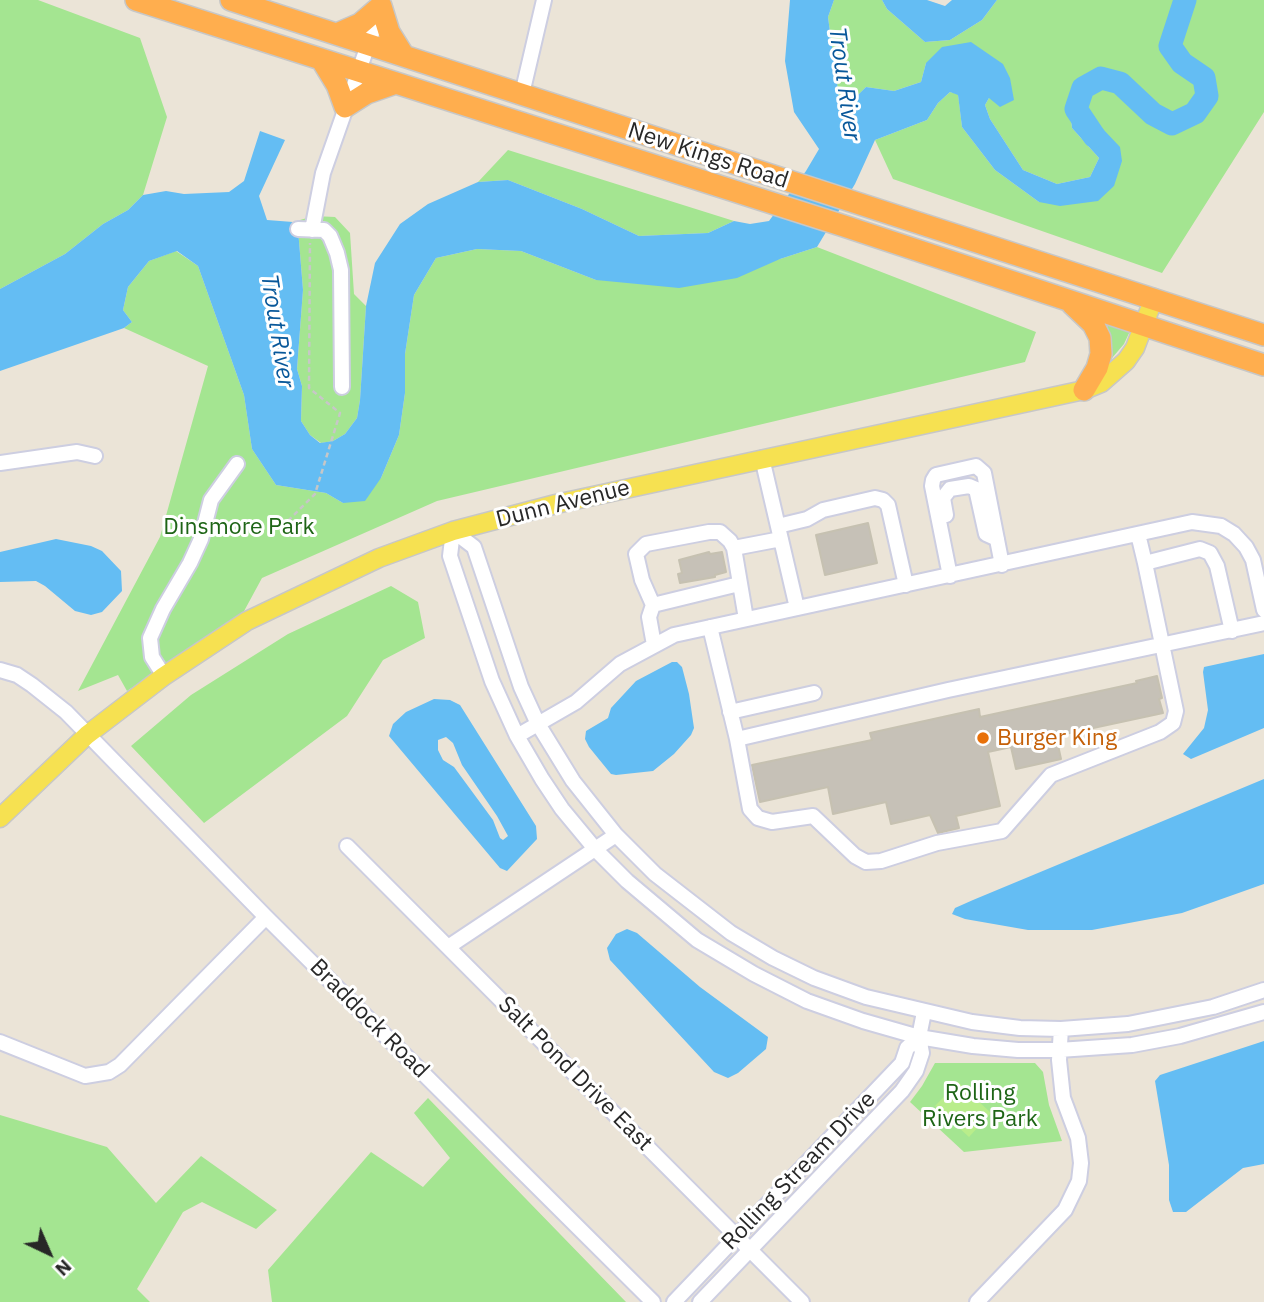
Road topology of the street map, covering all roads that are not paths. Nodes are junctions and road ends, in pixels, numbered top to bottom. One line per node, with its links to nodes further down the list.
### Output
1 (136, 0): 8 (highway, New Kings Road)
2 (231, 0): 5 (highway, New Kings Road)
3 (544, 0): 11 (street)
4 (382, 3): 5 (highway); 6 (street); 7 (highway)
5 (337, 34): 6 (highway, New Kings Road)
6 (368, 44): 7 (highway, New Kings Road); 9 (street)
7 (404, 56): 11 (highway, New Kings Road)
8 (323, 62): 9 (highway, New Kings Road); 12 (highway)
9 (357, 72): 10 (highway, New Kings Road); 12 (street)
10 (393, 84): 12 (highway); 14 (highway, New Kings Road)
11 (522, 94): 13 (highway, New Kings Road)
12 (345, 107): 18 (street)
13 (1154, 298): 15 (main road, Dunn Avenue); 16 (highway, New Kings Road)
14 (1068, 300): 15 (highway, New Kings Road); 19 (highway)
15 (1145, 325): 17 (highway, New Kings Road); 19 (main road, Dunn Avenue)
16 (1264, 335)
17 (1264, 365)
18 (342, 387)
19 (1084, 390): 21 (main road, Dunn Avenue)
20 (95, 456): 22 (street)
21 (762, 458): 24 (main road, Dunn Avenue); 25 (street)
22 (0, 463)
23 (237, 464): 45 (street)
24 (453, 531): 45 (main road, Dunn Avenue); 48 (street); 50 (street)
25 (780, 532): 28 (street); 34 (street); 36 (street)
26 (1138, 534): 30 (street); 31 (street); 37 (street)
27 (997, 539): 29 (street); 29 (street); 31 (street)
28 (734, 548): 33 (street); 35 (street)
29 (945, 552): 32 (street)
30 (1145, 563): 41 (street); 43 (street)
31 (1002, 565): 32 (street)
32 (950, 576): 34 (street)
33 (739, 584): 35 (street); 38 (street)
34 (906, 585): 36 (street)
35 (653, 605): 42 (street)
36 (797, 608): 38 (street)
37 (1264, 610)
38 (746, 619): 40 (street)
39 (1264, 623): 41 (street)
40 (710, 627): 42 (street); 47 (street)
41 (1232, 631): 43 (street)
42 (654, 645): 48 (street)
43 (1163, 645): 51 (street); 51 (street)
44 (0, 670): 49 (street, Braddock Road)
45 (164, 676): 49 (main road, Dunn Avenue)
46 (814, 693): 47 (street)
47 (730, 712): 51 (street)
48 (538, 724): 50 (street); 53 (street)
49 (87, 735): 52 (main road, Dunn Avenue); 56 (street, Braddock Road)
50 (517, 736): 55 (street)
51 (737, 739)
52 (0, 818)
53 (616, 835): 55 (street); 59 (street)
54 (347, 846): 57 (street, Salt Pond Drive East)
55 (596, 850): 57 (street); 62 (street)
56 (266, 917): 63 (street); 67 (street, Braddock Road)
57 (448, 947): 65 (street, Salt Pond Drive East)
58 (1264, 990): 61 (street)
59 (924, 1012): 61 (street); 62 (street, Rolling Stream Drive)
60 (1264, 1012): 64 (street)
61 (1061, 1029): 64 (street)
62 (919, 1037): 64 (street); 65 (street, Rolling Stream Drive); 66 (street, Rolling Stream Drive)
63 (0, 1042)
64 (1059, 1050): 71 (street)
65 (737, 1236): 66 (street, Salt Pond Drive East); 68 (street, Rolling Stream Drive)
66 (750, 1250): 69 (street, Rolling Stream Drive); 70 (street, Salt Pond Drive East)
67 (653, 1302)
68 (674, 1302)
69 (700, 1302)
70 (802, 1302)
71 (977, 1302)

